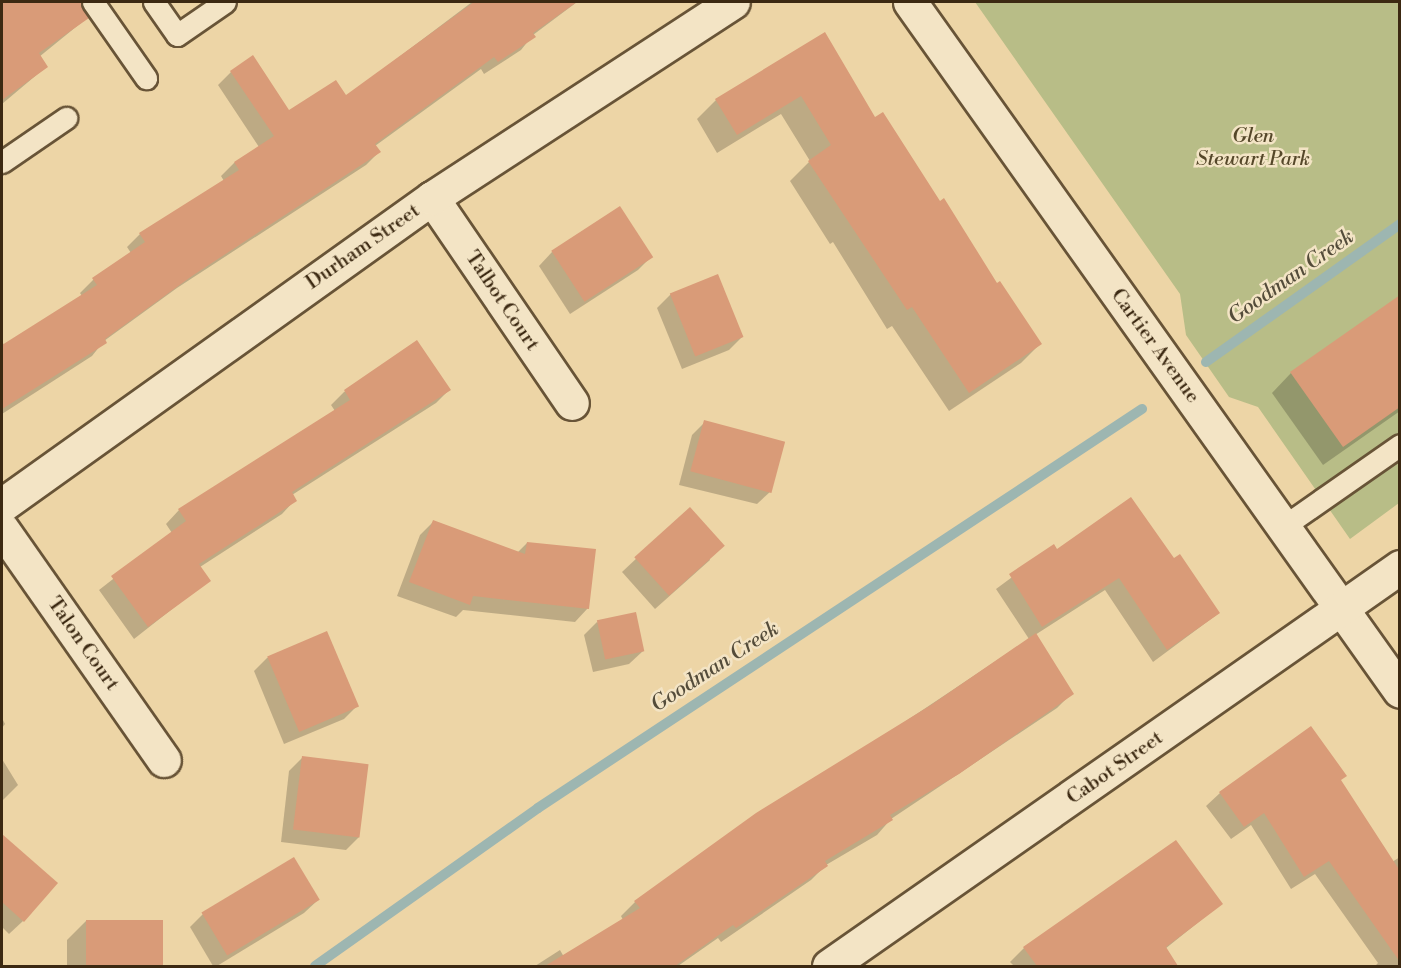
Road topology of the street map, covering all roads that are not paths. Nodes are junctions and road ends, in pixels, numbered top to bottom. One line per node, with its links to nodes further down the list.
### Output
1 (93, 2): 6 (lane)
2 (154, 2): 3 (lane)
3 (225, 2)
4 (733, 2): 9 (street, Durham Street)
5 (910, 2): 13 (street, Cartier Avenue)
6 (146, 78)
7 (66, 118): 8 (lane)
8 (2, 162)
9 (432, 198): 10 (street, Talbot Court); 12 (street, Durham Street)
10 (572, 403)
11 (1400, 445): 13 (lane)
12 (2, 505)
13 (1284, 526): 16 (street, Cartier Avenue)
14 (2, 529): 18 (street, Talon Court)
15 (1400, 567): 16 (street, Cabot Street)
16 (1343, 609): 17 (street, Cartier Avenue); 19 (street, Cabot Street)
17 (1400, 691)
18 (164, 760)
19 (829, 966)

